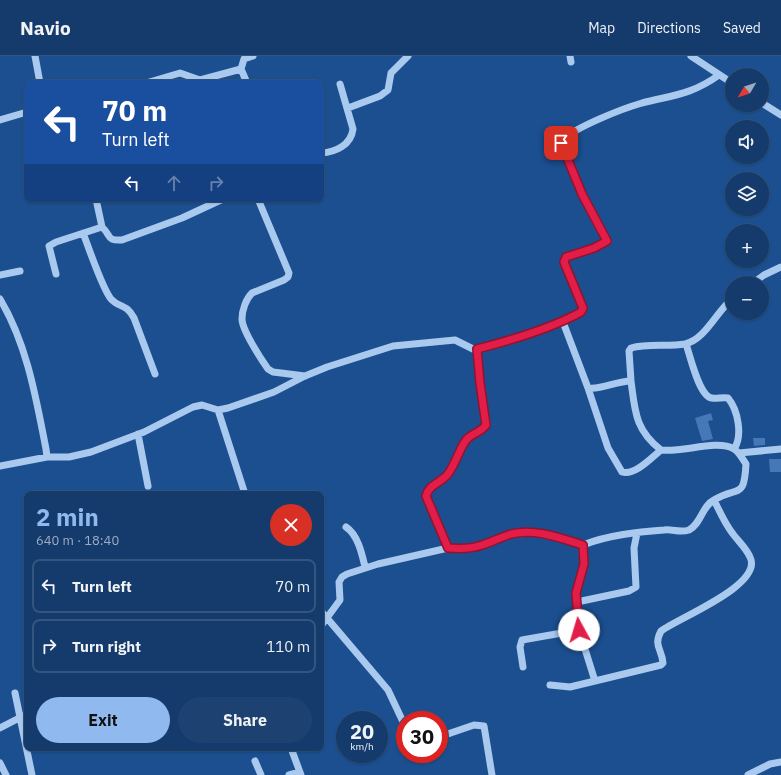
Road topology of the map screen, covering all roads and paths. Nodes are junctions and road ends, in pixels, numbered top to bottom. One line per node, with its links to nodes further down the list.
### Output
1 (35, 56): 8 (street)
2 (253, 56): 5 (street)
3 (408, 56): 15 (street)
4 (691, 56): 6 (street)
5 (241, 69): 10 (street); 12 (street)
6 (719, 75): 7 (street); 32 (street)
7 (725, 79)
8 (39, 80)
9 (156, 80): 11 (street)
10 (200, 80)
11 (200, 80)
12 (246, 80)
13 (340, 84): 15 (street)
14 (769, 107): 17 (street)
15 (348, 108): 19 (street)
16 (24, 113): 18 (street)
17 (781, 115)
18 (0, 120)
19 (324, 152)
20 (97, 202): 23 (street)
21 (217, 202): 23 (street)
22 (259, 202): 36 (street)
23 (102, 227): 24 (street)
24 (83, 233): 27 (street); 35 (street)
25 (781, 267): 29 (street)
26 (20, 271): 28 (street)
27 (56, 274)
28 (0, 275)
29 (763, 276)
30 (0, 298): 44 (street)
31 (725, 306): 33 (street)
32 (562, 322): 34 (street); 38 (street)
33 (686, 344): 37 (street); 43 (street)
34 (477, 349): 36 (street); 52 (street)
35 (155, 374)
36 (305, 376): 39 (street)
37 (631, 381): 38 (street); 42 (street)
38 (588, 388): 42 (street)
39 (218, 410): 40 (street); 47 (street)
40 (138, 434): 44 (street); 46 (street)
41 (781, 449): 43 (street)
42 (661, 450): 43 (street)
43 (736, 451): 48 (street)
44 (46, 457): 45 (street)
45 (0, 466)
46 (148, 486)
47 (244, 491)
48 (714, 500): 50 (street); 60 (street)
49 (346, 527): 53 (street)
50 (637, 533): 51 (street); 54 (street)
51 (583, 545): 52 (street); 54 (street)
52 (448, 548): 53 (street)
53 (365, 568): 56 (street)
54 (577, 602): 58 (street)
55 (324, 615): 56 (street)
56 (326, 618): 57 (street); 63 (street)
57 (324, 621)
58 (579, 630): 59 (street); 60 (street)
59 (523, 667)
60 (595, 681): 61 (street)
61 (550, 685)
62 (15, 693): 64 (street)
63 (398, 711)
64 (24, 715): 65 (street)
65 (0, 728)
66 (448, 734): 77 (street)
67 (29, 751): 74 (street)
68 (292, 751): 72 (street)
69 (255, 761): 75 (street)
70 (781, 762): 78 (street)
71 (0, 763): 73 (street)
72 (300, 774): 76 (street)
73 (6, 775)
74 (32, 775)
75 (261, 775)
76 (289, 775)
77 (492, 775)
78 (748, 775)

